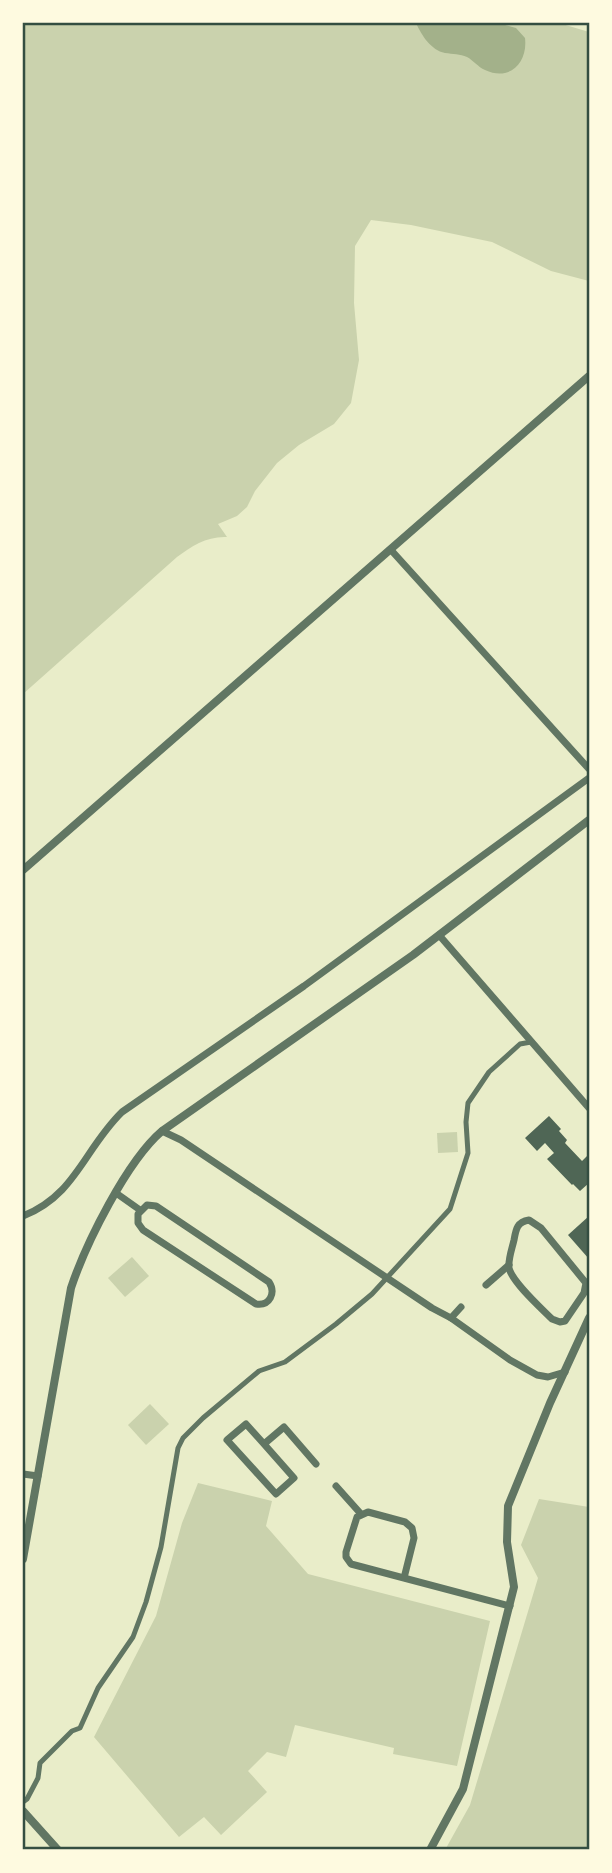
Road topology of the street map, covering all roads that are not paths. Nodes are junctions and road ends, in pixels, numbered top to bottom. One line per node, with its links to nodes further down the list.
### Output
1 (589, 376): 2 (street)
2 (391, 550): 3 (street); 6 (street)
3 (589, 769)
4 (589, 778): 13 (street)
5 (589, 820): 7 (street)
6 (23, 870)
7 (439, 935): 8 (street); 10 (street)
8 (531, 1042): 9 (street); 15 (street)
9 (589, 1108)
10 (162, 1131): 11 (street); 15 (street)
11 (116, 1193): 12 (street); 24 (street)
12 (140, 1210): 12 (street)
13 (23, 1216)
14 (509, 1265): 14 (street); 16 (street)
15 (388, 1278): 18 (street); 30 (street)
16 (486, 1285)
17 (461, 1307): 18 (street)
18 (451, 1318): 20 (street)
19 (589, 1318): 20 (street)
20 (565, 1371): 29 (street)
21 (264, 1444): 21 (street); 22 (street)
22 (316, 1464)
23 (23, 1474): 24 (street)
24 (38, 1476): 27 (street)
25 (336, 1486): 26 (street)
26 (361, 1514): 28 (street); 28 (street)
27 (23, 1559)
28 (404, 1578): 29 (street)
29 (510, 1606): 33 (street)
30 (23, 1801)
31 (23, 1811): 32 (street)
32 (58, 1850)
33 (430, 1850)

